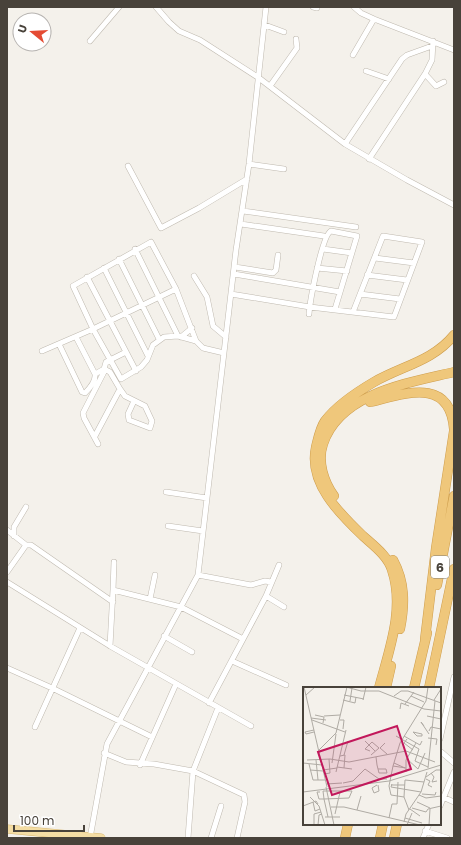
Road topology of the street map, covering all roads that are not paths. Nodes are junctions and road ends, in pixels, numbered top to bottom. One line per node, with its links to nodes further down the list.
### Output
1 (119, 7): 9 (street)
2 (156, 7): 15 (street)
3 (266, 7): 6 (street)
4 (354, 7): 5 (street)
5 (374, 19): 10 (street); 12 (street)
6 (265, 25): 7 (street); 15 (street)
7 (284, 32)
8 (296, 39): 18 (street)
9 (90, 41)
10 (432, 44): 11 (street); 14 (street); 16 (street)
11 (454, 50)
12 (353, 55)
13 (366, 71): 16 (street)
14 (426, 74): 17 (street); 20 (street)
15 (259, 78): 18 (street); 21 (street)
16 (389, 79): 19 (street)
17 (444, 82)
18 (270, 86): 19 (street)
19 (345, 144): 20 (street)
20 (369, 159): 25 (street)
21 (249, 164): 23 (street); 24 (street)
22 (128, 166): 24 (street)
23 (284, 169)
24 (247, 179): 26 (street)
25 (454, 205)
26 (243, 211): 27 (street); 28 (street)
27 (241, 224): 29 (street); 37 (street)
28 (356, 227)
29 (324, 236)
30 (135, 249): 34 (street); 47 (street); 51 (street)
31 (323, 249): 32 (street); 32 (street); 39 (street)
32 (352, 253): 40 (street)
33 (278, 255): 37 (street)
34 (119, 258): 38 (street); 53 (street)
35 (375, 258): 36 (street); 36 (street); 42 (street)
36 (414, 263): 45 (street)
37 (235, 267): 41 (street)
38 (104, 268): 44 (street); 56 (street)
39 (317, 268): 40 (street); 46 (street)
40 (347, 271): 48 (street)
41 (234, 274): 46 (street); 49 (street)
42 (367, 275): 45 (street); 50 (street)
43 (194, 276): 65 (street)
44 (87, 277): 59 (street); 61 (street)
45 (407, 280): 52 (street)
46 (313, 288): 48 (street); 54 (street)
47 (176, 289): 51 (street); 60 (street)
48 (340, 292): 55 (street)
49 (232, 294): 54 (street); 65 (street)
50 (360, 294): 52 (street); 57 (street)
51 (159, 296): 53 (street); 63 (street)
52 (400, 299): 57 (street)
53 (143, 304): 56 (street); 66 (street)
54 (310, 307): 55 (street); 58 (street)
55 (335, 309): 57 (street)
56 (126, 312): 59 (street); 72 (street)
57 (354, 312)
58 (309, 314)
59 (110, 321): 61 (street); 70 (street)
60 (192, 328): 63 (street); 67 (street)
61 (93, 329): 64 (street); 73 (street)
62 (454, 335): 80 (highway)
63 (179, 336): 66 (street); 67 (street)
64 (76, 337): 68 (street); 78 (street)
65 (226, 337): 71 (street)
66 (159, 339): 72 (street)
67 (196, 340): 71 (street)
68 (59, 344): 69 (street); 78 (street)
69 (42, 351)
70 (126, 352): 73 (street); 76 (street)
71 (224, 353): 88 (street)
72 (148, 356): 76 (street)
73 (110, 361): 75 (street); 76 (street)
74 (454, 366): 80 (highway)
75 (104, 370): 78 (street); 79 (street); 84 (street)
76 (136, 371)
77 (454, 372): 82 (highway)
78 (95, 374)
79 (120, 389): 81 (street); 84 (street)
80 (357, 394): 123 (highway)
81 (134, 400): 81 (street)
82 (355, 405): 83 (highway); 124 (highway)
83 (454, 430): 114 (highway)
84 (95, 436): 85 (street)
85 (98, 444)
86 (166, 492): 88 (street)
87 (454, 496): 114 (highway, 6)
88 (207, 498): 92 (street)
89 (26, 507): 93 (street)
90 (168, 526): 92 (street)
91 (7, 530): 93 (street)
92 (203, 531): 100 (street)
93 (14, 536): 94 (street)
94 (26, 545): 98 (street); 107 (street)
95 (114, 562): 103 (street)
96 (279, 565): 102 (street)
97 (454, 568): 111 (highway, 6)
98 (7, 572)
99 (155, 575): 105 (street)
100 (198, 575): 102 (street); 108 (street)
101 (7, 582): 110 (street)
102 (271, 582): 104 (street)
103 (114, 590): 105 (street); 107 (street)
104 (266, 596): 109 (street); 113 (street)
105 (150, 598): 108 (street)
106 (454, 600): 111 (highway)
107 (113, 602): 115 (street)
108 (180, 607): 112 (street); 113 (street)
109 (284, 607)
110 (80, 628): 115 (street); 127 (street)
111 (441, 634): 126 (highway, 6)
112 (164, 636): 116 (street); 118 (street)
113 (243, 639): 117 (street)
114 (425, 639): 125 (highway, 6)
115 (110, 646): 118 (street)
116 (192, 652)
117 (232, 661): 122 (street); 129 (street)
118 (147, 667): 121 (street); 131 (street)
119 (7, 668): 127 (street)
120 (454, 677): 128 (street)
121 (176, 684): 129 (street); 135 (street)
122 (286, 685)
123 (379, 687)
124 (386, 687)
125 (414, 687)
126 (429, 687)
127 (52, 688): 131 (street); 133 (street)
128 (453, 688): 134 (street)
129 (209, 703): 130 (street)
130 (218, 708): 132 (street); 140 (street)
131 (118, 720): 135 (street); 137 (street)
132 (251, 726)
133 (35, 727)
134 (441, 735)
135 (152, 738): 139 (street)
136 (441, 752): 138 (street)
137 (104, 753): 139 (street); 153 (street)
138 (454, 763)
139 (140, 764): 140 (street)
140 (192, 771): 155 (street); 157 (street)
141 (454, 772): 142 (street)
142 (445, 798): 143 (street); 144 (street)
143 (454, 802)
144 (441, 804)
145 (221, 806): 156 (street)
146 (348, 825): 158 (highway)
147 (354, 825): 159 (highway)
148 (383, 825): 160 (highway)
149 (428, 825): 152 (street)
150 (397, 826): 161 (highway)
151 (7, 828): 153 (main road)
152 (425, 832): 162 (street); 163 (street)
153 (90, 838): 154 (main road)
154 (101, 838)
155 (188, 838)
156 (211, 838)
157 (237, 838)
158 (345, 838)
159 (351, 838)
160 (380, 838)
161 (394, 838)
162 (423, 838)
163 (447, 838)

